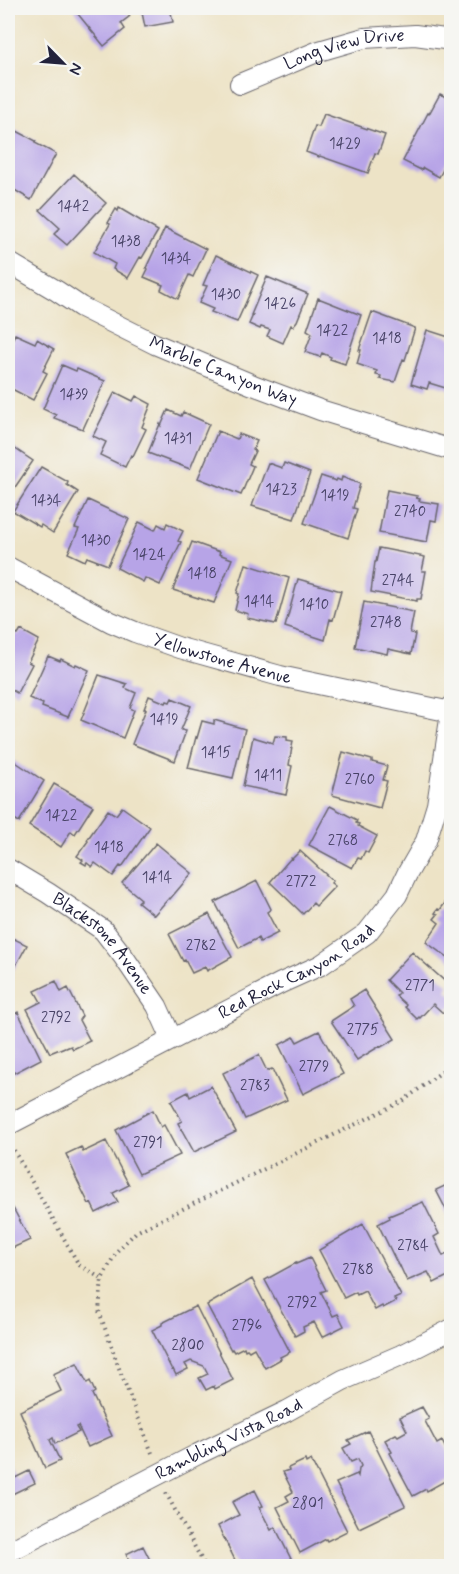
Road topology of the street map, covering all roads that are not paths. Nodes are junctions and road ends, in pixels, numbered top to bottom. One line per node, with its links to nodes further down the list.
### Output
1 (452, 40): 2 (street, Long View Drive)
2 (240, 84)
3 (8, 262): 4 (street, Marble Canyon Way)
4 (452, 450)
5 (8, 567): 6 (street, Yellowstone Avenue)
6 (451, 709): 8 (street, Red Rock Canyon Road)
7 (8, 869): 8 (street, Blackstone Avenue)
8 (172, 1039): 9 (street, Red Rock Canyon Road)
9 (8, 1125)
10 (452, 1329): 11 (street, Rambling Vista Road)
11 (8, 1552)

